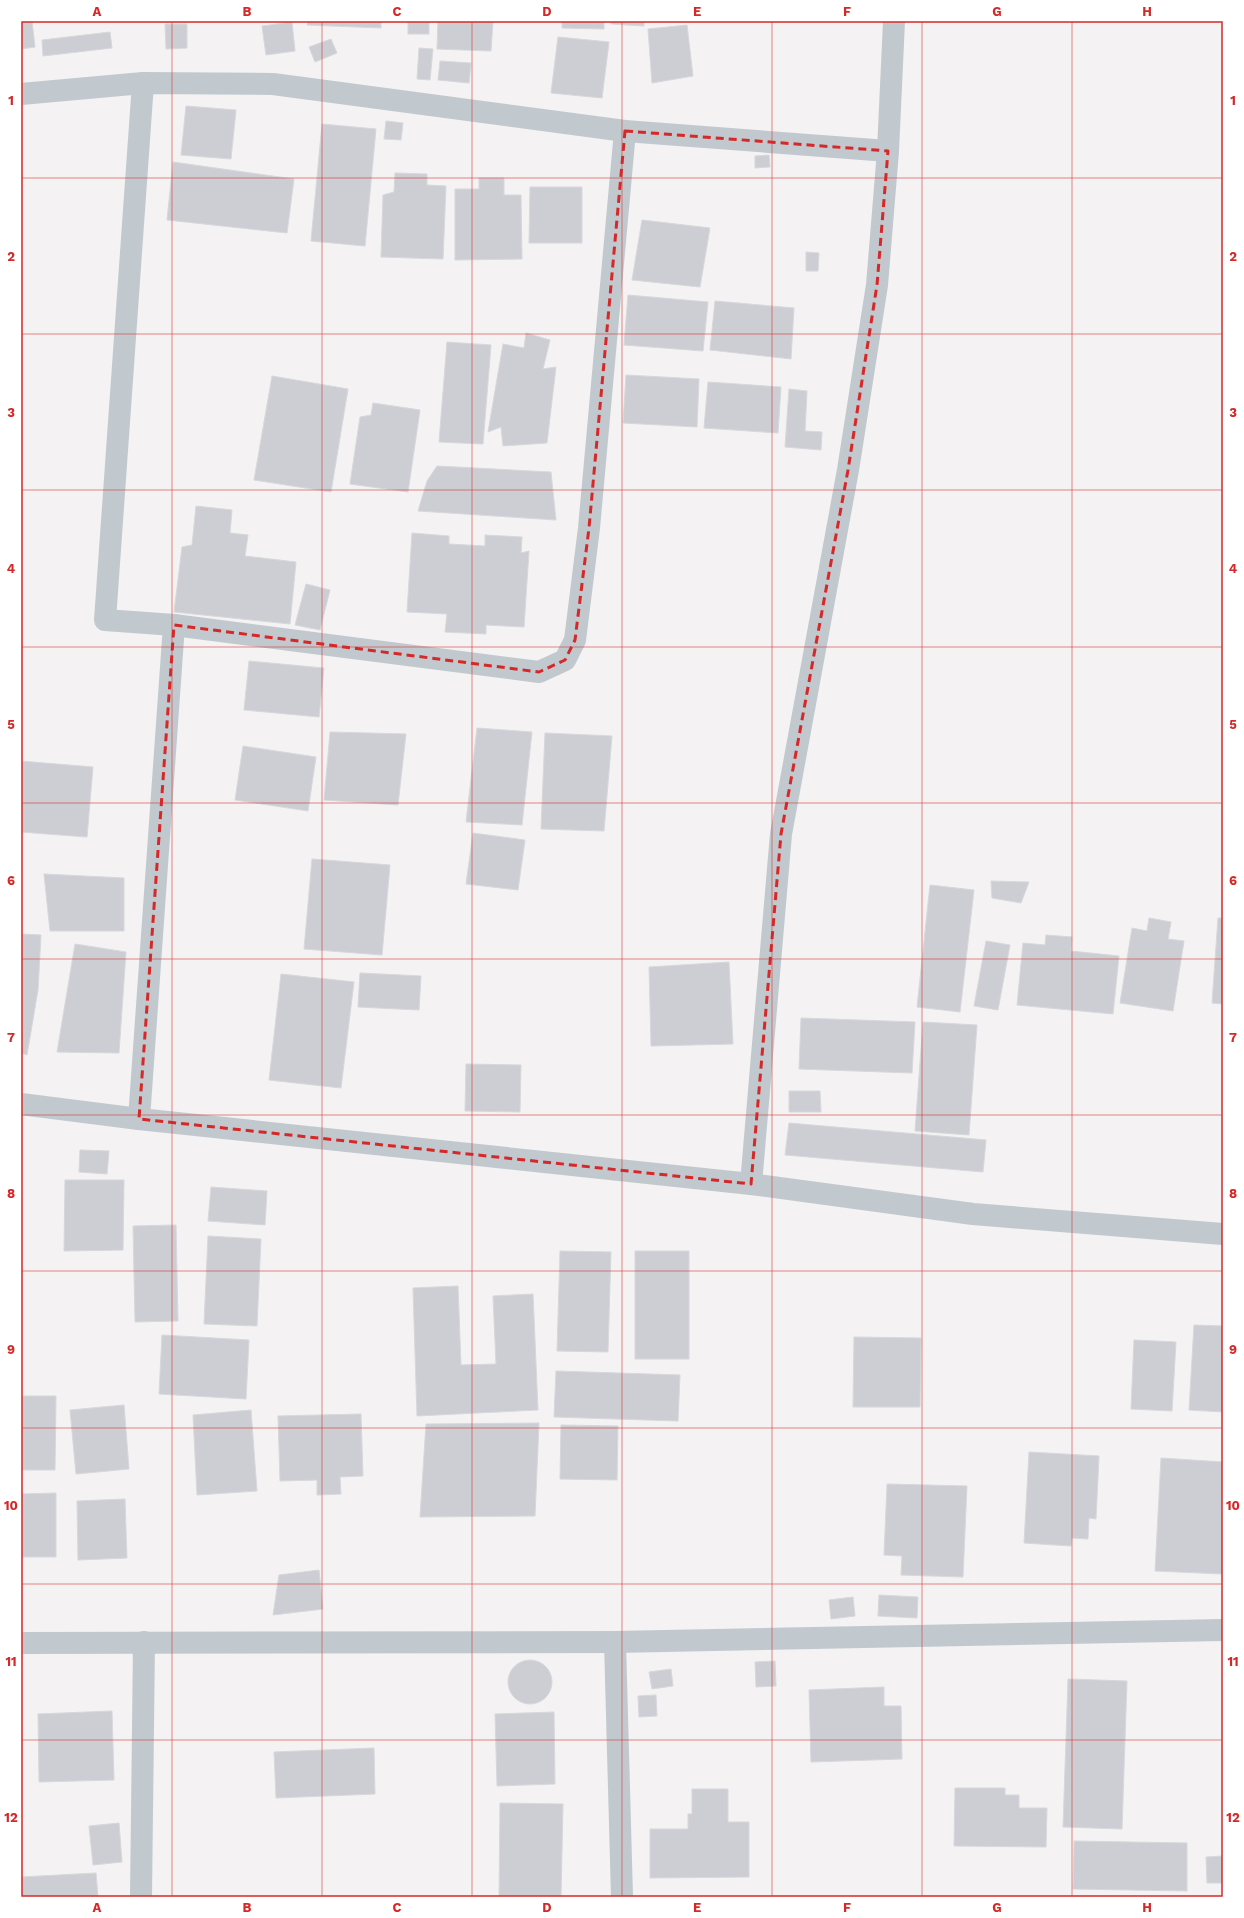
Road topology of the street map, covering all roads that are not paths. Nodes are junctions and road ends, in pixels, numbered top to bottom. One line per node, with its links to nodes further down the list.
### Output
1 (894, 21): 5 (street)
2 (143, 83): 3 (street); 4 (street); 6 (street)
3 (21, 94)
4 (625, 131): 5 (street); 6 (street)
5 (888, 151): 9 (street)
6 (174, 625): 8 (street)
7 (21, 1104): 8 (street)
8 (139, 1119): 9 (street)
9 (751, 1184): 10 (street)
10 (1223, 1234)
11 (1223, 1630): 13 (street)
12 (144, 1642): 13 (street); 14 (street); 15 (street)
13 (615, 1642): 16 (street)
14 (21, 1643)
15 (142, 1897)
16 (622, 1897)

